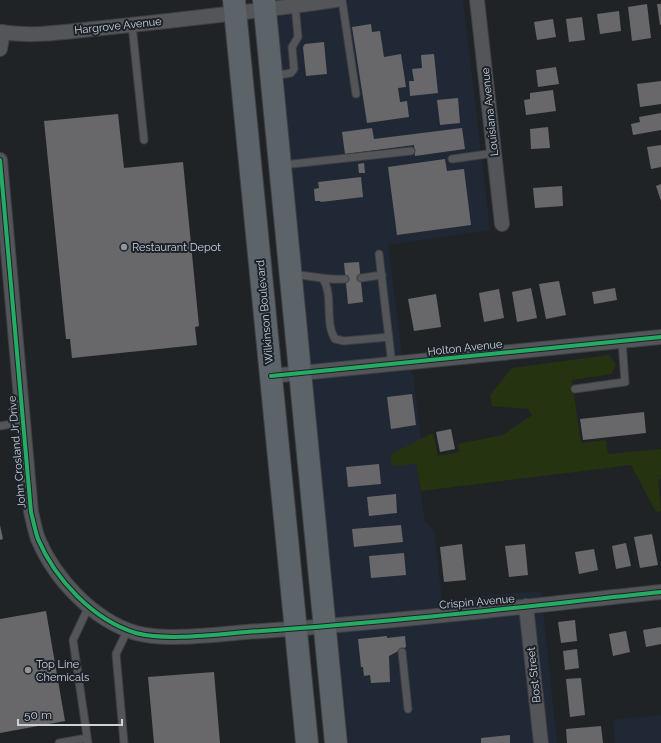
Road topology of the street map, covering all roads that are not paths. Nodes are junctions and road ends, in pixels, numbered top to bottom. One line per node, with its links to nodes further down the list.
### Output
1 (329, 0): 4 (street, Hargrove Avenue)
2 (342, 0): 11 (lane)
3 (477, 0): 14 (street, Louisiana Avenue)
4 (295, 3): 5 (street, Hargrove Avenue); 10 (lane)
5 (265, 5): 6 (street, Hargrove Avenue); 10 (main road)
6 (234, 7): 7 (street, Hargrove Avenue); 31 (main road, Wilkinson Boulevard)
7 (132, 25): 8 (street, Hargrove Avenue); 12 (lane)
8 (1, 32): 9 (street)
9 (0, 49)
10 (272, 76): 17 (main road)
11 (356, 94)
12 (144, 140)
13 (411, 151): 17 (lane)
14 (495, 153): 15 (lane); 18 (street, Louisiana Avenue)
15 (452, 159)
16 (0, 160): 20 (street, John Crosland Jr Drive)
17 (280, 166): 21 (main road)
18 (502, 224)
19 (379, 254): 22 (lane)
20 (5, 271): 33 (street, John Crosland Jr Drive)
21 (291, 275): 24 (lane); 30 (main road)
22 (382, 275): 23 (lane); 26 (lane)
23 (360, 278)
24 (323, 279): 25 (lane); 26 (lane)
25 (345, 279)
26 (389, 337): 29 (lane)
27 (661, 337): 28 (street, Holton Avenue)
28 (622, 342): 29 (street, Holton Avenue); 32 (lane)
29 (392, 365): 30 (street, Holton Avenue)
30 (300, 374): 31 (street, Holton Avenue); 38 (main road)
31 (271, 376): 39 (main road, Wilkinson Boulevard)
32 (575, 389)
33 (23, 422): 34 (lane); 36 (street, John Crosland Jr Drive)
34 (0, 426)
35 (661, 592): 37 (street, Crispin Avenue)
36 (89, 606): 40 (street, John Crosland Jr Drive); 43 (lane)
37 (526, 606): 38 (street, Crispin Avenue); 48 (street, Bost Street)
38 (324, 625): 39 (street, Crispin Avenue); 47 (main road)
39 (295, 628): 40 (street, John Crosland Jr Drive); 46 (main road, Wilkinson Boulevard)
40 (128, 630): 45 (lane)
41 (402, 652): 42 (lane)
42 (408, 709)
43 (88, 741): 44 (lane)
44 (59, 743)
45 (124, 743)
46 (307, 743)
47 (336, 743)
48 (541, 743)

